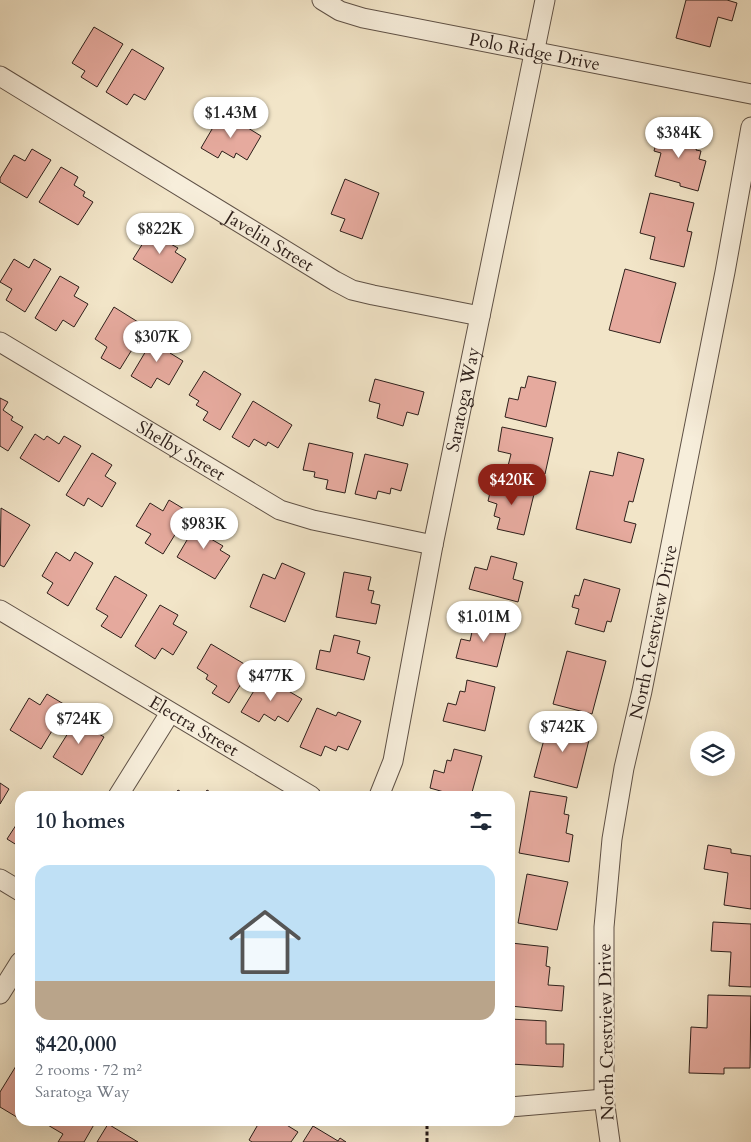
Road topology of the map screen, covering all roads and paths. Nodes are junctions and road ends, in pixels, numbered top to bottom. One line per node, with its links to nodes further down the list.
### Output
1 (322, 0): 3 (street, Polo Ridge Drive)
2 (545, 0): 3 (street, Saratoga Way)
3 (534, 52): 5 (street, Polo Ridge Drive); 7 (street, Saratoga Way)
4 (0, 76): 7 (street, Javelin Street)
5 (751, 94)
6 (751, 127): 19 (street, North Crestview Drive)
7 (480, 316): 9 (street, Saratoga Way)
8 (0, 342): 9 (street, Shelby Street)
9 (433, 544): 14 (street, Saratoga Way)
10 (0, 610): 11 (street, Electra Street)
11 (170, 713): 12 (street); 13 (street, Electra Street)
12 (121, 791)
13 (303, 791)
14 (381, 791)
15 (0, 879): 16 (street)
16 (15, 888)
17 (15, 970): 18 (street)
18 (0, 994)
19 (604, 1099): 20 (street); 23 (street, North Crestview Drive)
20 (515, 1107)
21 (427, 1126): 22 (path)
22 (427, 1142)
23 (610, 1142)

